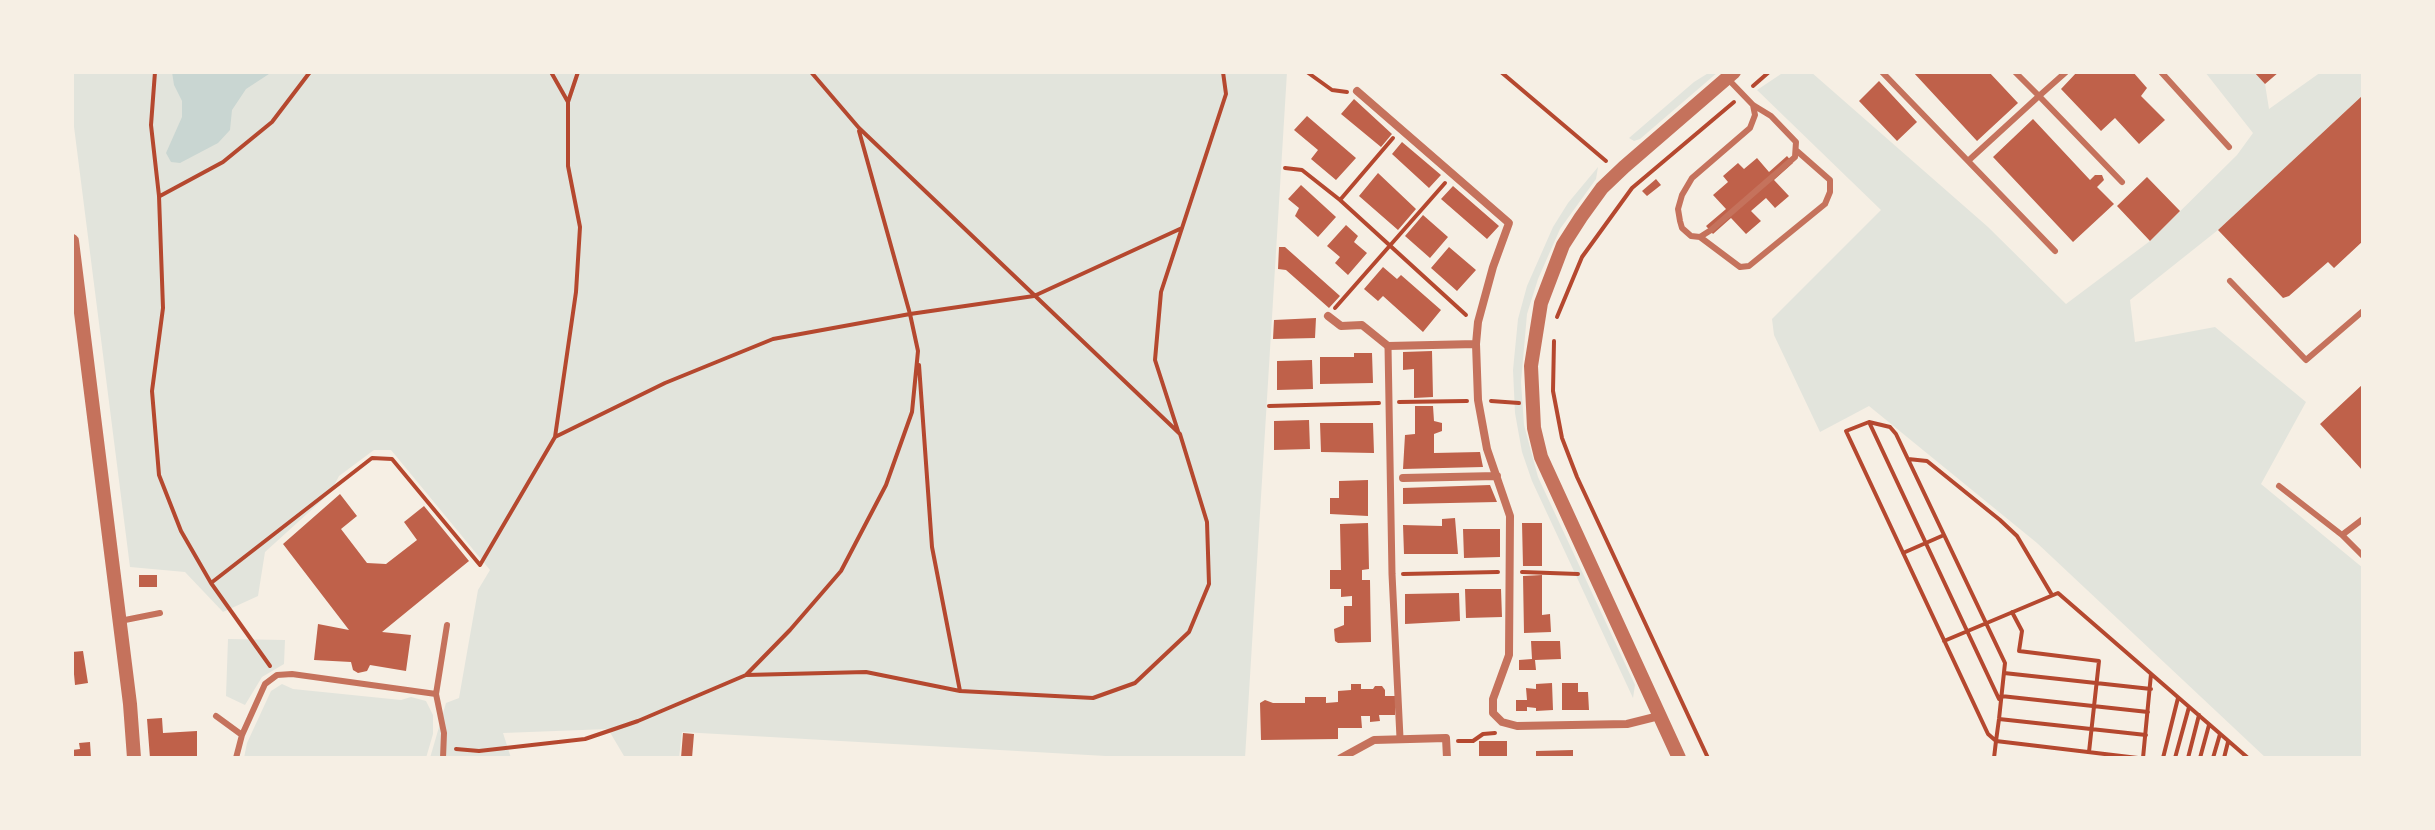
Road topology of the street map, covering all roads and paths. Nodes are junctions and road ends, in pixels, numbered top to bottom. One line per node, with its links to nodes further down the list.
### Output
1 (155, 72): 29 (path)
2 (310, 72): 29 (path)
3 (551, 72): 18 (path)
4 (578, 72): 18 (path)
5 (811, 72): 20 (path)
6 (1223, 72): 31 (path)
7 (1307, 72): 15 (path)
8 (1501, 72): 26 (path)
9 (1769, 72): 16 (path)
10 (1882, 72): 24 (lane)
11 (2015, 72): 17 (lane)
12 (2066, 72): 17 (lane)
13 (2161, 72): 22 (lane)
14 (1731, 75): 16 (lane); 26 (street)
15 (1357, 91): 21 (street)
16 (1743, 94): 19 (lane); 42 (path)
17 (2039, 96): 24 (lane); 28 (lane)
18 (568, 102): 51 (path)
19 (1753, 105): 23 (lane); 32 (lane)
20 (859, 128): 37 (path); 39 (path)
21 (1401, 129): 27 (street); 30 (path)
22 (2229, 147)
23 (1797, 151): 32 (lane); 32 (lane)
24 (1968, 161): 35 (lane)
25 (1285, 168): 30 (path)
26 (1619, 172): 48 (street)
27 (1453, 174): 34 (path); 41 (street)
28 (2122, 182)
29 (159, 196): 65 (path)
30 (1340, 200): 34 (path)
31 (1182, 228): 37 (path); 50 (path)
32 (1700, 237)
33 (72, 241): 69 (street)
34 (1389, 246): 40 (path); 41 (path)
35 (2055, 251)
36 (2230, 281): 38 (lane)
37 (1034, 296): 39 (path); 50 (path)
38 (2363, 311)
39 (910, 314): 46 (path); 51 (path)
40 (1328, 316): 45 (street)
41 (1478, 322): 44 (street)
42 (1554, 326)
43 (1554, 339): 109 (path)
44 (1476, 344): 45 (street); 47 (street)
45 (1388, 346): 97 (street)
46 (918, 351): 77 (path); 80 (path)
47 (1478, 400): 48 (path); 53 (street)
48 (1531, 403): 64 (street)
49 (1869, 422): 52 (path); 59 (path); 60 (path)
50 (1180, 434): 80 (path)
51 (555, 437): 65 (path)
52 (1908, 459): 57 (path); 66 (path)
53 (1497, 476): 54 (street); 62 (street)
54 (1403, 478)
55 (2279, 486): 58 (lane)
56 (2363, 519): 58 (lane)
57 (1944, 535): 59 (path); 70 (path)
58 (2342, 535): 61 (lane)
59 (1925, 544): 60 (path); 72 (path)
60 (1903, 553): 73 (path)
61 (2363, 556)
62 (1511, 571): 63 (path); 64 (path); 91 (street)
63 (1405, 574)
64 (1594, 574): 89 (street)
65 (211, 583): 76 (path)
66 (2052, 595): 67 (path); 75 (path)
67 (2012, 612): 70 (path); 78 (path)
68 (160, 613): 69 (lane)
69 (120, 621): 103 (street)
70 (1986, 623): 72 (path); 74 (path)
71 (447, 625): 81 (lane)
72 (1965, 632): 73 (path); 82 (path)
73 (1944, 641): 98 (path)
74 (2004, 673): 78 (path); 82 (path)
75 (2151, 674): 79 (path); 83 (path)
76 (277, 675): 81 (lane); 95 (lane)
77 (746, 675): 80 (path); 101 (path)
78 (2096, 683): 79 (path); 84 (path)
79 (2151, 689): 86 (path)
80 (960, 691)
81 (436, 694): 101 (lane)
82 (2001, 698): 84 (path); 90 (path)
83 (2178, 698): 85 (path); 112 (path)
84 (2094, 706): 86 (path); 93 (path)
85 (2189, 707): 87 (path); 113 (path)
86 (2148, 712): 96 (path)
87 (2199, 715): 92 (path); 114 (path)
88 (216, 716): 95 (lane)
89 (1659, 716): 91 (street); 108 (street)
90 (1999, 719): 93 (path); 98 (path)
91 (1502, 722): 99 (path)
92 (2209, 725): 94 (path); 115 (path)
93 (2091, 729): 96 (path); 102 (path)
94 (2220, 734): 100 (path); 116 (path)
95 (242, 735): 104 (lane)
96 (2146, 735): 111 (path)
97 (1400, 738): 99 (street); 106 (street)
98 (1996, 741): 102 (path); 110 (path)
99 (1446, 742): 107 (street)
100 (2228, 742): 117 (path); 118 (path)
101 (443, 748): 105 (lane)
102 (2089, 752): 111 (path)
103 (134, 758)
104 (236, 758)
105 (443, 758)
106 (1341, 758)
107 (1447, 758)
108 (1679, 758)
109 (1708, 758)
110 (1994, 758)
111 (2141, 758)
112 (2163, 758)
113 (2175, 758)
114 (2188, 758)
115 (2200, 758)
116 (2213, 758)
117 (2224, 758)
118 (2248, 758)

